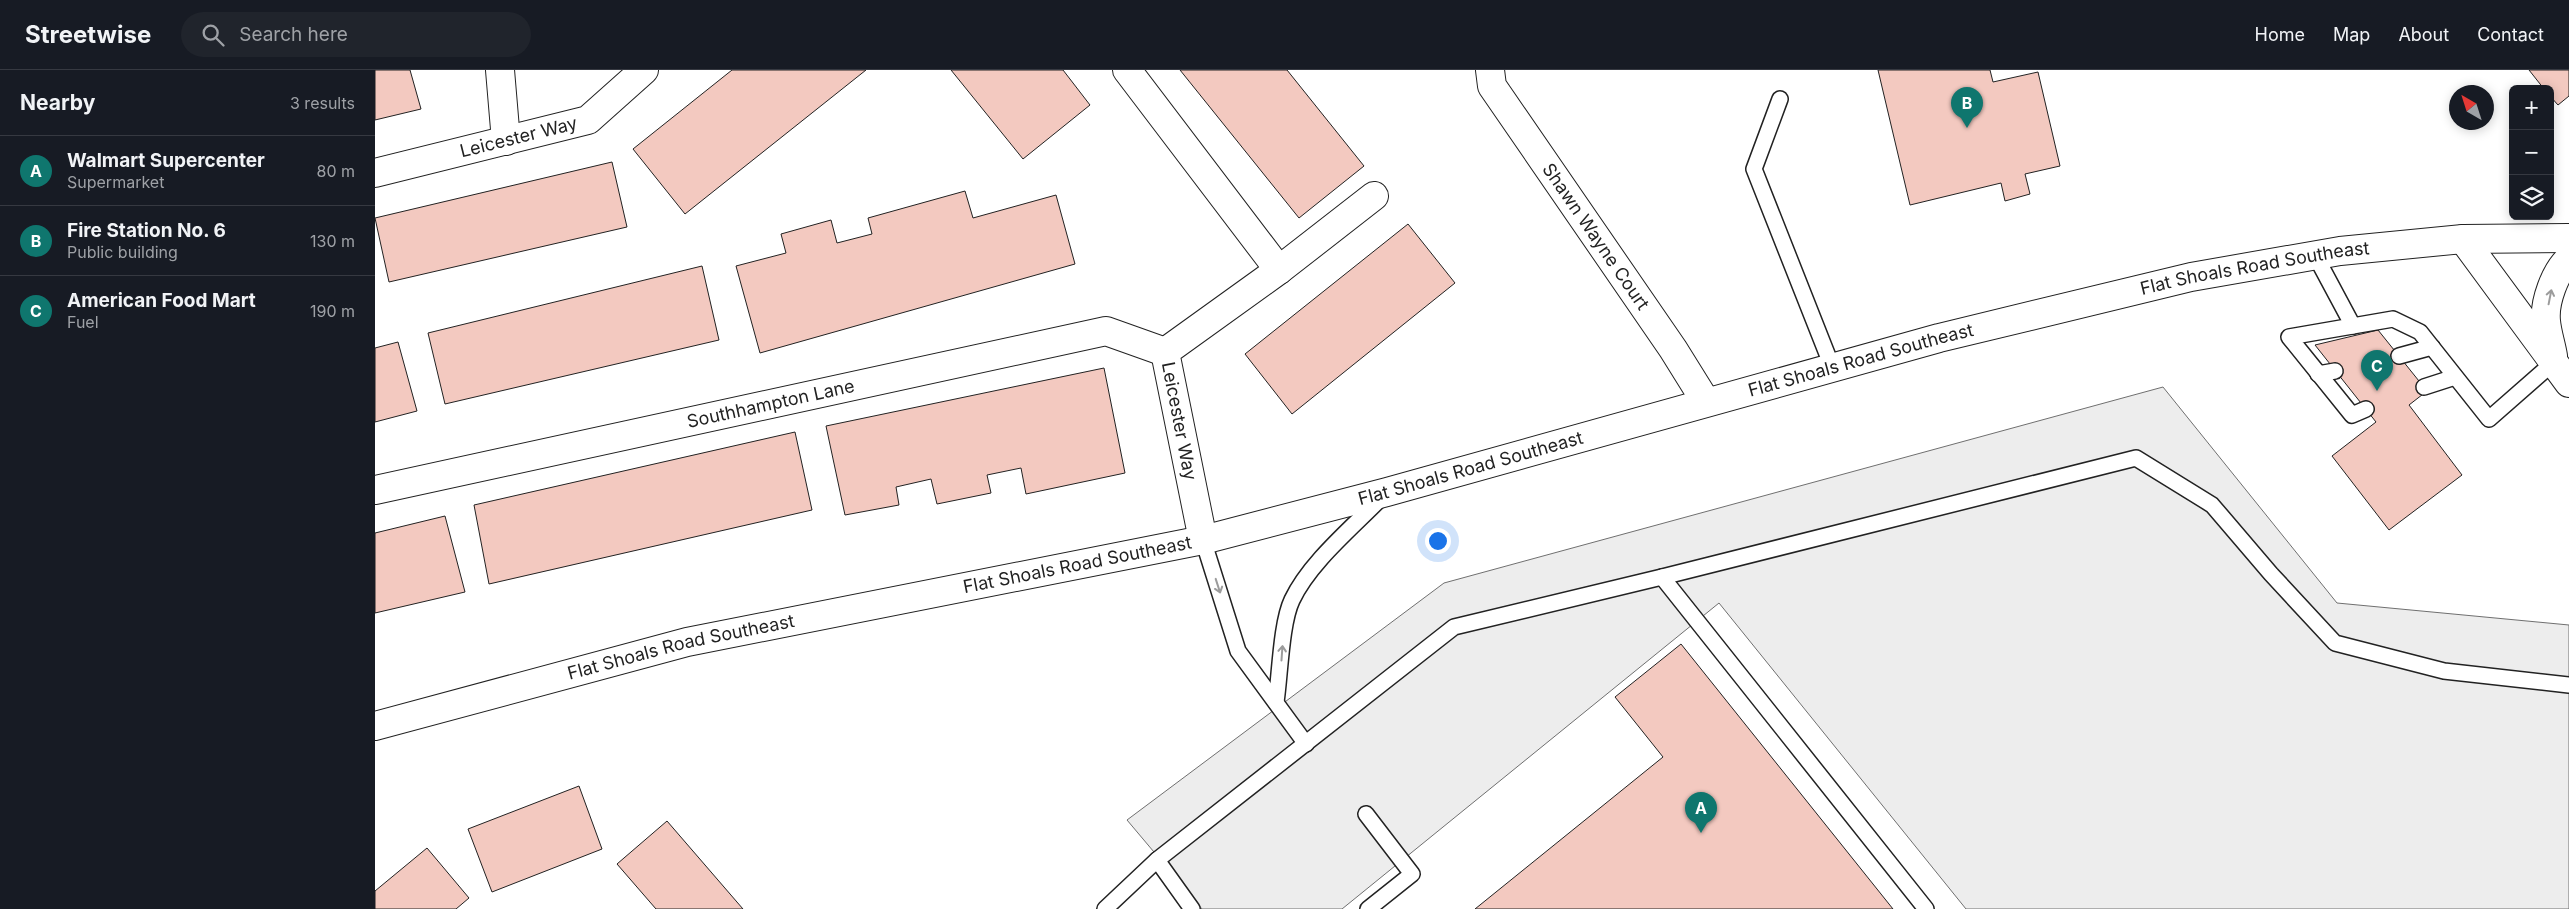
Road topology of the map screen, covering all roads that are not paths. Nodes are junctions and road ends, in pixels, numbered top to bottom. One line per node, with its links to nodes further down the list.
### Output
1 (499, 70): 6 (street)
2 (644, 70): 6 (street, Leicester Way)
3 (1127, 70): 13 (street)
4 (1490, 70): 24 (street, Shawn Wayne Court)
5 (1780, 99): 18 (lane)
6 (506, 140): 7 (street, Leicester Way)
7 (375, 173)
8 (1374, 196): 13 (street, Leicester Way)
9 (2569, 238): 10 (street, Flat Shoals Road Southeast)
10 (2463, 239): 11 (street, Flat Shoals Road Southeast); 20 (street)
11 (2315, 255): 14 (lane); 18 (street, Flat Shoals Road Southeast)
12 (2569, 259): 20 (street, one-way to 12)
13 (1279, 270): 16 (street, Leicester Way)
14 (2353, 326): 15 (lane); 21 (lane)
15 (2432, 347): 17 (lane); 22 (lane)
16 (1165, 352): 26 (street, Southhampton Lane); 28 (street, Leicester Way)
17 (2399, 356)
18 (1833, 369): 24 (street, Flat Shoals Road Southeast)
19 (2335, 371): 21 (lane)
20 (2562, 372): 22 (lane)
21 (2318, 374): 25 (lane)
22 (2455, 378): 23 (lane)
23 (2424, 388)
24 (1706, 402): 27 (street, Flat Shoals Road Southeast)
25 (2366, 409)
26 (375, 490)
27 (1387, 492): 28 (street, Flat Shoals Road Southeast); 31 (lane, one-way to 27)
28 (1203, 540): 31 (lane, one-way to 31); 32 (street, Flat Shoals Road Southeast)
29 (1662, 577): 30 (lane); 33 (lane); 39 (lane)
30 (2569, 685)
31 (1276, 702): 33 (lane)
32 (375, 726)
33 (1306, 744): 35 (lane)
34 (1366, 814): 38 (lane)
35 (1157, 860): 36 (lane); 37 (lane)
36 (1105, 909)
37 (1192, 909)
38 (1368, 909)
39 (1926, 909)

